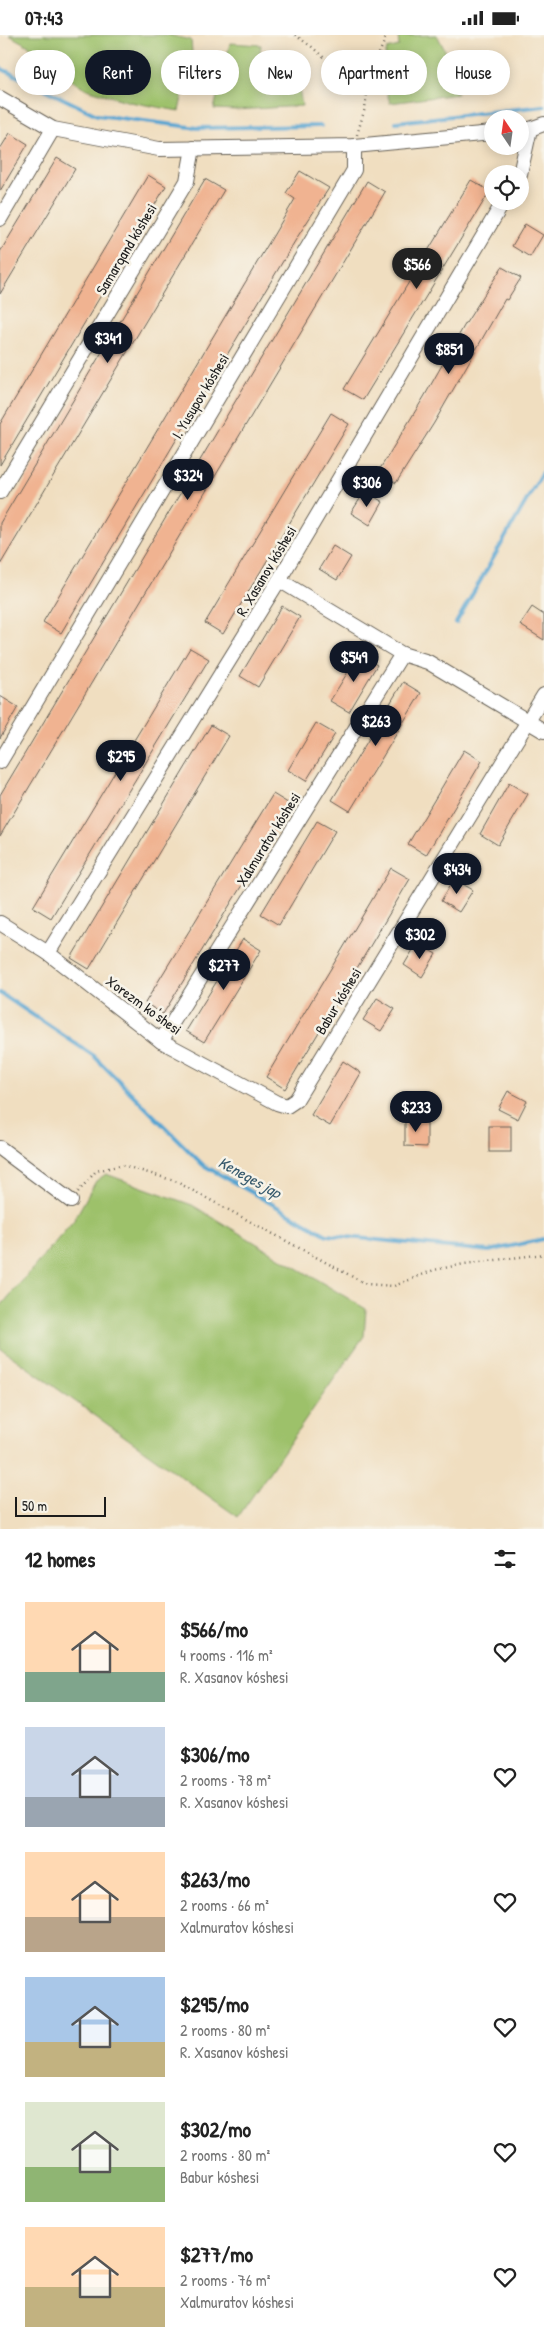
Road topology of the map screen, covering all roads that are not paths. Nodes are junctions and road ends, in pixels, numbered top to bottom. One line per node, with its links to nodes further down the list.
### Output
1 (0, 98): 3 (street)
2 (544, 124): 4 (street)
3 (53, 129): 7 (street); 9 (street)
4 (529, 129)
5 (484, 134): 6 (street)
6 (354, 146): 7 (street); 16 (street, I. Yusupov kóshesi)
7 (193, 148): 10 (street, Samarqand kóshesi)
8 (499, 210): 11 (street, R. Xasanov kóshesi)
9 (0, 219)
10 (0, 492)
11 (279, 580): 12 (street); 18 (street, R. Xasanov kóshesi)
12 (402, 654): 14 (street); 19 (street, Xalmuratov kóshesi)
13 (544, 695): 14 (street, Babur kóshesi)
14 (528, 721): 15 (street); 20 (street, Babur kóshesi)
15 (544, 731)
16 (0, 762)
17 (0, 923): 18 (street, Xorezm ko'shesi)
18 (48, 953): 19 (street, Xorezm ko'shesi)
19 (161, 1041): 20 (street, Xorezm ko'shesi)
20 (276, 1103)
21 (0, 1148): 22 (street)
22 (71, 1201)

